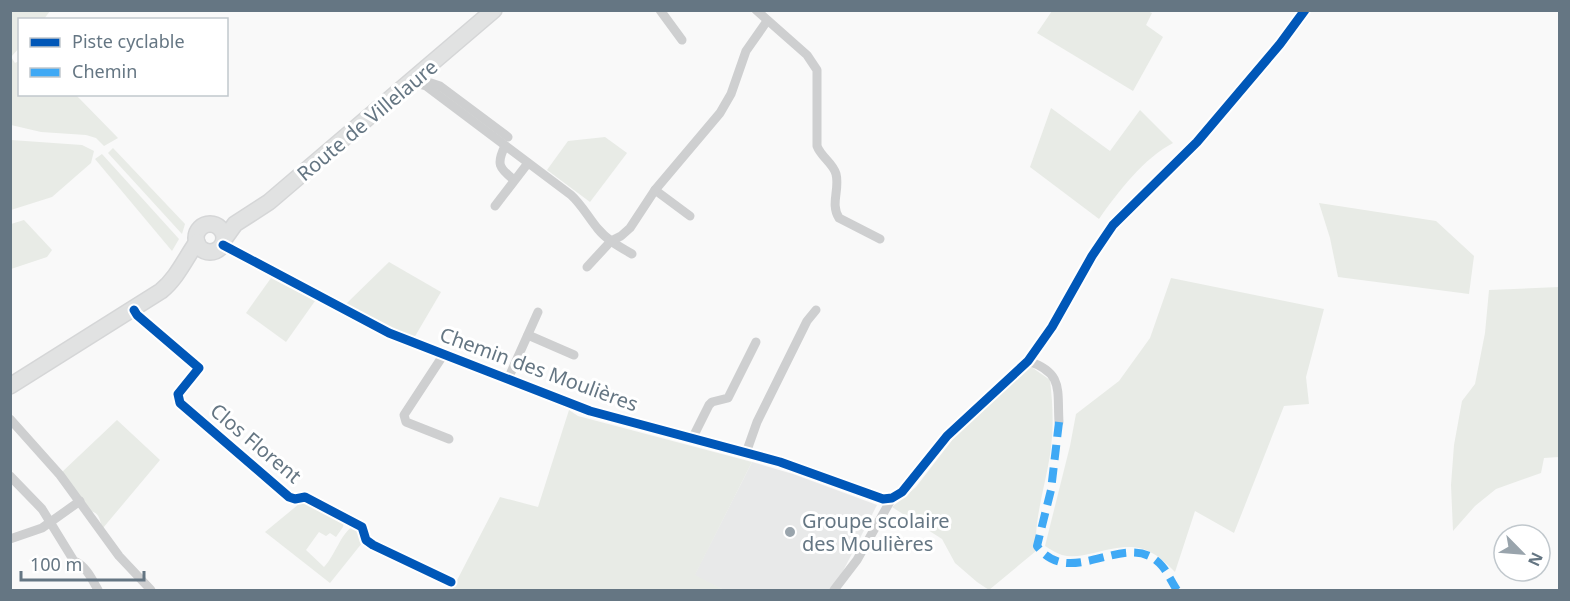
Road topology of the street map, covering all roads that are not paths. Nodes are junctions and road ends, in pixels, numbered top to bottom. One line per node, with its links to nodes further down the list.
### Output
1 (494, 10): 7 (main road, Route de Villelaure)
2 (660, 10): 6 (street)
3 (756, 10): 5 (street)
4 (1305, 10): 28 (street)
5 (767, 21): 12 (street); 16 (street)
6 (682, 40)
7 (422, 79): 8 (street); 8 (street); 9 (street); 15 (main road, Route de Villelaure)
8 (435, 93): 9 (street)
9 (507, 141): 10 (street); 11 (street)
10 (528, 163): 11 (street); 17 (street)
11 (514, 180): 13 (street)
12 (655, 190): 14 (street); 17 (street)
13 (495, 206)
14 (690, 216)
15 (222, 236): 18 (main road); 18 (main road); 26 (street, Chemin des Moulières)
16 (880, 239)
17 (611, 241): 19 (street); 20 (street)
18 (201, 247): 21 (main road)
19 (632, 254)
20 (587, 267)
21 (134, 310): 30 (main road); 41 (street, Clos Florent)
22 (816, 310): 35 (street)
23 (538, 312): 24 (street)
24 (528, 335): 27 (street); 29 (street)
25 (756, 342): 34 (street)
26 (444, 354): 29 (street, Chemin des Moulières); 33 (street)
27 (574, 355)
28 (1028, 361): 32 (street); 37 (street)
29 (508, 379): 34 (street, Chemin des Moulières)
30 (10, 386)
31 (10, 418): 38 (street)
32 (1059, 422)
33 (449, 439)
34 (692, 439): 35 (street, Chemin des Moulières)
35 (746, 453): 37 (street, Chemin des Moulières)
36 (10, 476): 39 (street)
37 (892, 498): 44 (street)
38 (80, 501): 39 (street); 43 (street)
39 (50, 524): 40 (street); 42 (street)
40 (10, 539)
41 (451, 582)
42 (98, 591)
43 (152, 591)
44 (834, 591)

